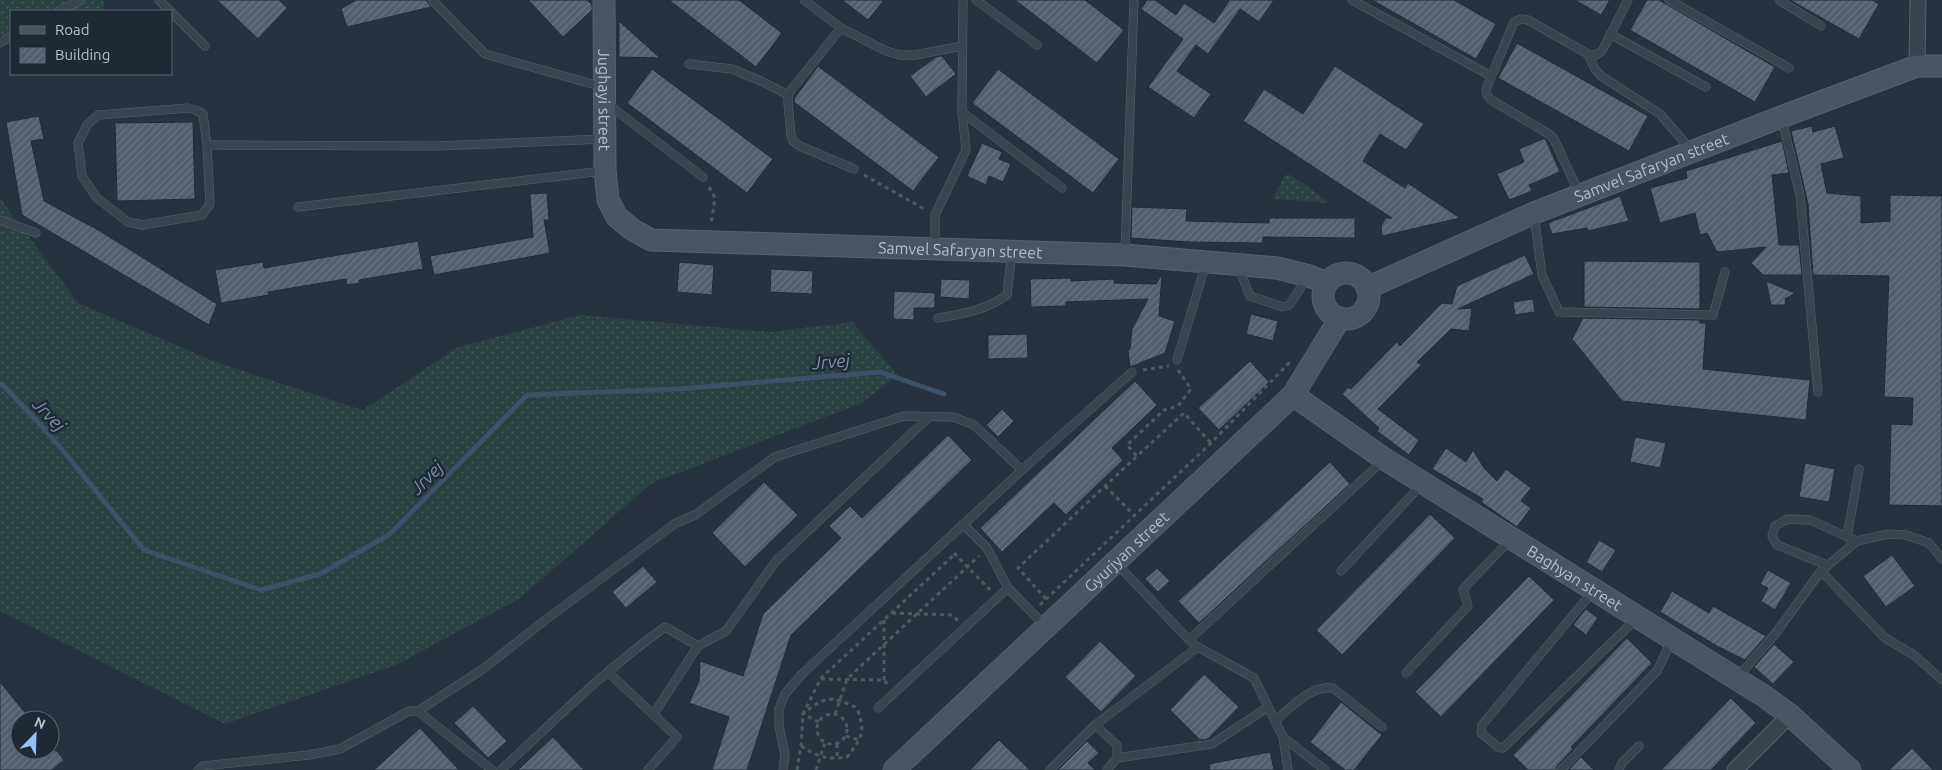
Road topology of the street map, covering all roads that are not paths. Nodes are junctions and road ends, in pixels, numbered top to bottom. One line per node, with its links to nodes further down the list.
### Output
1 (81, 0): 14 (lane)
2 (159, 0): 15 (lane)
3 (432, 0): 30 (lane)
4 (604, 0): 30 (street, Jughayi street)
5 (804, 0): 18 (lane)
6 (963, 0): 22 (lane)
7 (976, 0): 20 (lane)
8 (1134, 0): 49 (lane)
9 (1352, 0): 28 (lane)
10 (1628, 0): 19 (lane)
11 (1669, 0): 27 (lane)
12 (1779, 0): 17 (lane)
13 (1918, 0): 25 (street)
14 (61, 10)
15 (169, 10)
16 (172, 13): 21 (lane)
17 (1820, 26)
18 (841, 28): 22 (lane); 31 (lane)
19 (1610, 34): 23 (lane); 29 (lane)
20 (1037, 45)
21 (205, 46)
22 (962, 46): 32 (lane)
23 (1588, 54): 28 (lane); 36 (lane)
24 (689, 64): 31 (lane)
25 (1917, 66): 26 (street, Samvel Safaryan street); 33 (street, Samvel Safaryan street)
26 (1942, 66)
27 (1789, 68)
28 (1490, 76): 41 (lane)
29 (1706, 87)
30 (603, 94): 34 (street, Jughayi street); 39 (lane)
31 (788, 95): 37 (lane)
32 (962, 112): 40 (lane); 47 (lane)
33 (1781, 117): 36 (street, Samvel Safaryan street); 59 (lane)
34 (604, 139): 35 (lane); 38 (street, Jughayi street)
35 (207, 144): 35 (lane)
36 (1693, 151): 41 (street, Samvel Safaryan street)
37 (854, 169)
38 (604, 170): 42 (street, Jughayi street); 43 (lane)
39 (703, 177)
40 (1062, 188)
41 (1580, 195): 44 (street, Samvel Safaryan street)
42 (608, 200): 47 (street, Samvel Safaryan street)
43 (298, 206)
44 (1534, 213): 52 (lane); 54 (street, Samvel Safaryan street)
45 (0, 220): 46 (lane)
46 (36, 233)
47 (935, 248): 48 (street, Samvel Safaryan street)
48 (1012, 250): 49 (street, Samvel Safaryan street); 55 (lane)
49 (1125, 255): 50 (street, Samvel Safaryan street)
50 (1207, 261): 51 (street, Samvel Safaryan street); 57 (lane)
51 (1238, 264): 53 (street, Samvel Safaryan street); 53 (lane)
52 (1725, 272)
53 (1318, 280): 54 (street); 56 (street)
54 (1367, 288): 56 (street)
55 (938, 318)
56 (1340, 318): 60 (street, Gyurjyan street)
57 (1177, 360)
58 (1132, 372): 64 (lane)
59 (1818, 392)
60 (1293, 395): 62 (street, Baghyan street); 71 (street, Gyurjyan street)
61 (929, 417): 64 (lane); 80 (lane); 88 (lane)
62 (1383, 458): 65 (street, Baghyan street); 79 (lane)
63 (1859, 469): 67 (lane)
64 (1022, 470): 66 (lane)
65 (1423, 483): 68 (street, Baghyan street); 73 (lane)
66 (963, 524): 74 (lane); 101 (lane)
67 (1847, 537): 69 (lane); 72 (lane)
68 (1511, 539): 75 (street, Baghyan street); 83 (lane)
69 (1857, 541): 70 (lane); 72 (lane)
70 (1942, 559)
71 (1115, 562): 77 (street, Gyurjyan street); 79 (lane)
72 (1824, 568): 84 (lane); 85 (lane)
73 (1341, 571)
74 (1008, 588): 77 (lane); 87 (lane)
75 (1593, 591): 76 (street, Baghyan street); 76 (lane)
76 (1637, 618): 78 (street, Baghyan street)
77 (1039, 620): 102 (street, Gyurjyan street)
78 (1672, 639): 84 (street, Baghyan street); 107 (lane)
79 (1190, 640): 81 (lane)
80 (698, 646): 82 (lane); 89 (lane)
81 (1198, 647): 86 (lane); 92 (lane)
82 (608, 672): 89 (lane); 99 (lane)
83 (1406, 673)
84 (1736, 679): 90 (street, Baghyan street)
85 (1942, 680)
86 (1268, 707): 91 (lane); 96 (lane)
87 (878, 708)
88 (418, 711): 97 (lane); 98 (lane)
89 (653, 715): 100 (lane)
90 (1790, 715): 109 (street); 110 (street, Baghyan street)
91 (1275, 721): 93 (lane); 94 (lane)
92 (1095, 725): 96 (lane); 103 (lane)
93 (1382, 727)
94 (1283, 737): 105 (lane); 106 (lane)
95 (1639, 746): 108 (lane)
96 (1117, 758): 104 (lane)
97 (198, 770)
98 (492, 770)
99 (501, 770)
100 (648, 770)
101 (783, 770)
102 (894, 770)
103 (1050, 770)
104 (1107, 770)
105 (1288, 770)
106 (1324, 770)
107 (1561, 770)
108 (1620, 770)
109 (1735, 770)
110 (1850, 770)

